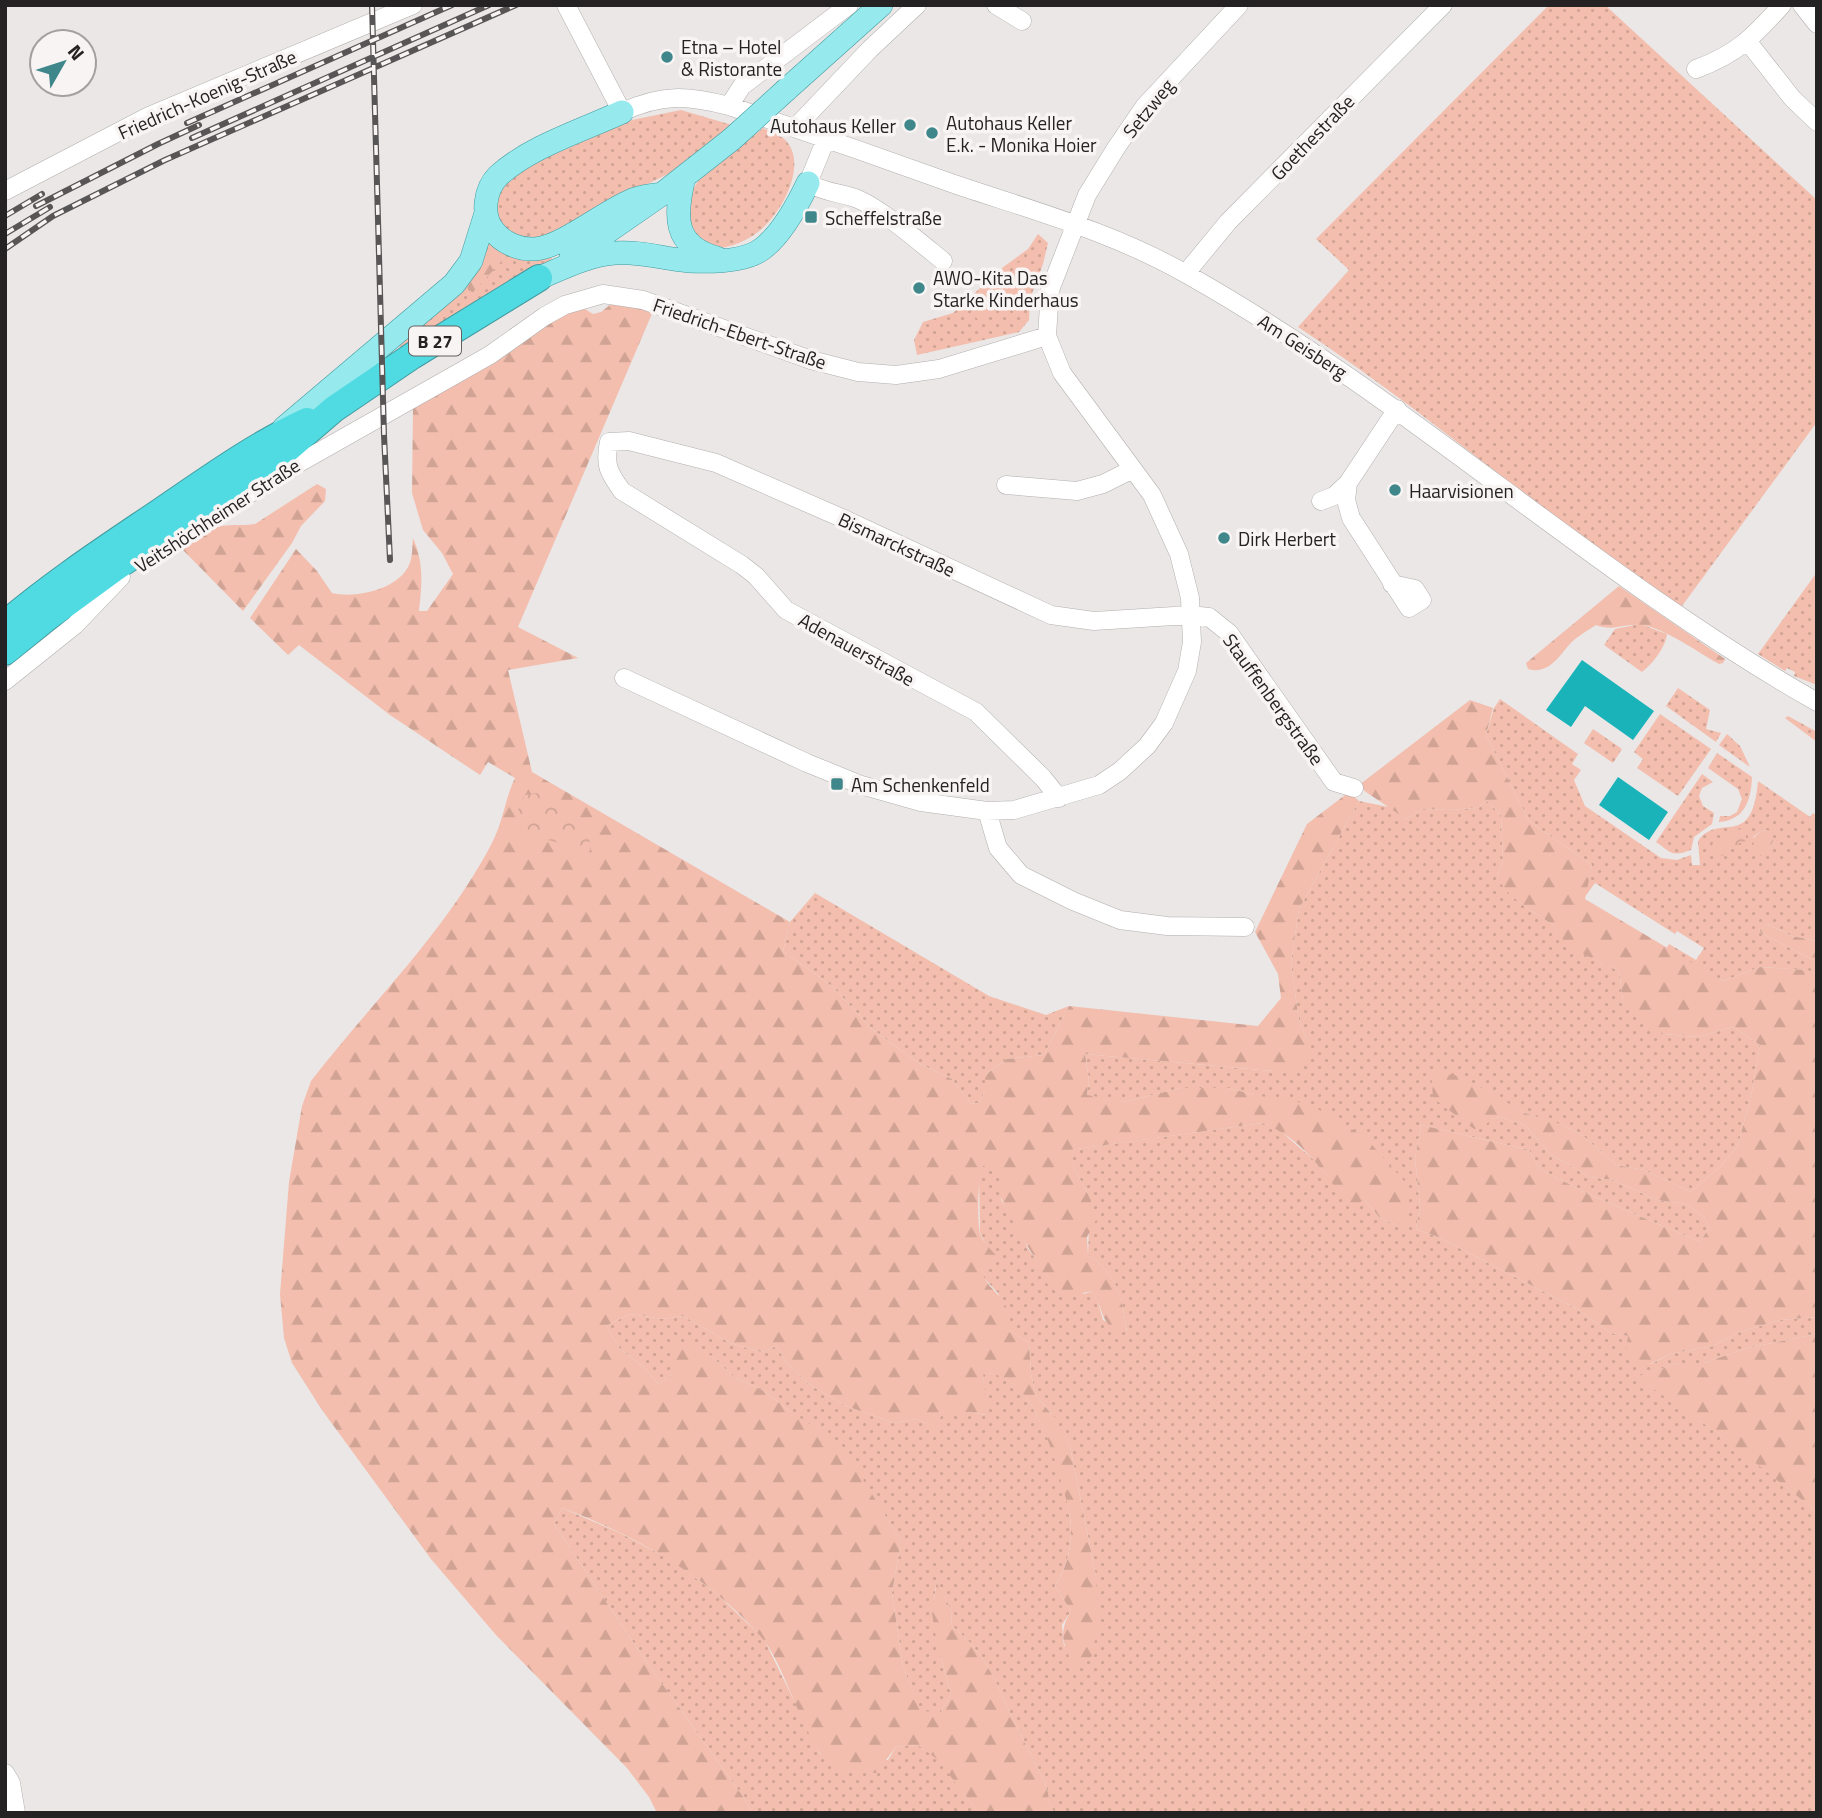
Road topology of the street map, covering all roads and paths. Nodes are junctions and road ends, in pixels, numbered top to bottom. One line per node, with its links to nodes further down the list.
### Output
1 (413, 5): 22 (street, Friedrich-Koenig-Straße)
2 (566, 5): 16 (street)
3 (849, 5): 15 (street)
4 (881, 5): 20 (main road, B 27, bridge)
5 (917, 5): 18 (street)
6 (996, 5): 11 (street)
7 (1239, 5): 25 (street, Setzweg)
8 (1443, 5): 28 (street, Goethestraße)
9 (1782, 5): 13 (street)
10 (1802, 5): 12 (street)
11 (1021, 21)
12 (1817, 24)
13 (1748, 42): 14 (street); 17 (street)
14 (1696, 69)
15 (729, 106): 16 (street, Am Geisberg); 18 (street, Am Geisberg)
16 (622, 112): 24 (main road)
17 (1817, 122)
18 (795, 128): 19 (street, Am Geisberg)
19 (826, 139): 21 (street); 25 (street, Am Geisberg)
20 (684, 177): 23 (main road, B 27); 26 (main road)
21 (808, 183): 26 (main road); 27 (street)
22 (5, 191)
23 (662, 194): 24 (main road); 29 (main road, B 27)
24 (486, 213): 34 (main road)
25 (1075, 223): 28 (street, Am Geisberg); 30 (street)
26 (720, 259): 29 (main road)
27 (943, 261)
28 (1186, 273): 33 (street, Am Geisberg)
29 (539, 278): 32 (highway, Veitshöchheimer Straße / B 27)
30 (1047, 336): 31 (street, Friedrich-Ebert-Straße); 36 (street)
31 (451, 378): 45 (street, Veitshöchheimer Straße)
32 (334, 408): 34 (highway, Veitshöchheimer Straße / B 27); 43 (highway, Veitshöchheimer Straße / B 27)
33 (1397, 409): 37 (street); 46 (street, Am Geisberg)
34 (275, 436): 42 (highway, Veitshöchheimer Straße / B 27)
35 (609, 442): 41 (street, Bismarckstraße); 48 (street, Adenauerstraße)
36 (1133, 469): 38 (street); 41 (street)
37 (1348, 483): 39 (street); 40 (street)
38 (1006, 485)
39 (1321, 501)
40 (1392, 584)
41 (1190, 615): 47 (street, Stauffenbergstraße); 48 (street)
42 (5, 624)
43 (5, 652)
44 (624, 678): 49 (street)
45 (5, 681)
46 (1817, 702)
47 (1354, 788)
48 (1059, 799): 49 (street)
49 (987, 811): 50 (street)
50 (1245, 928)
51 (5, 1773): 52 (street)
52 (16, 1813)

